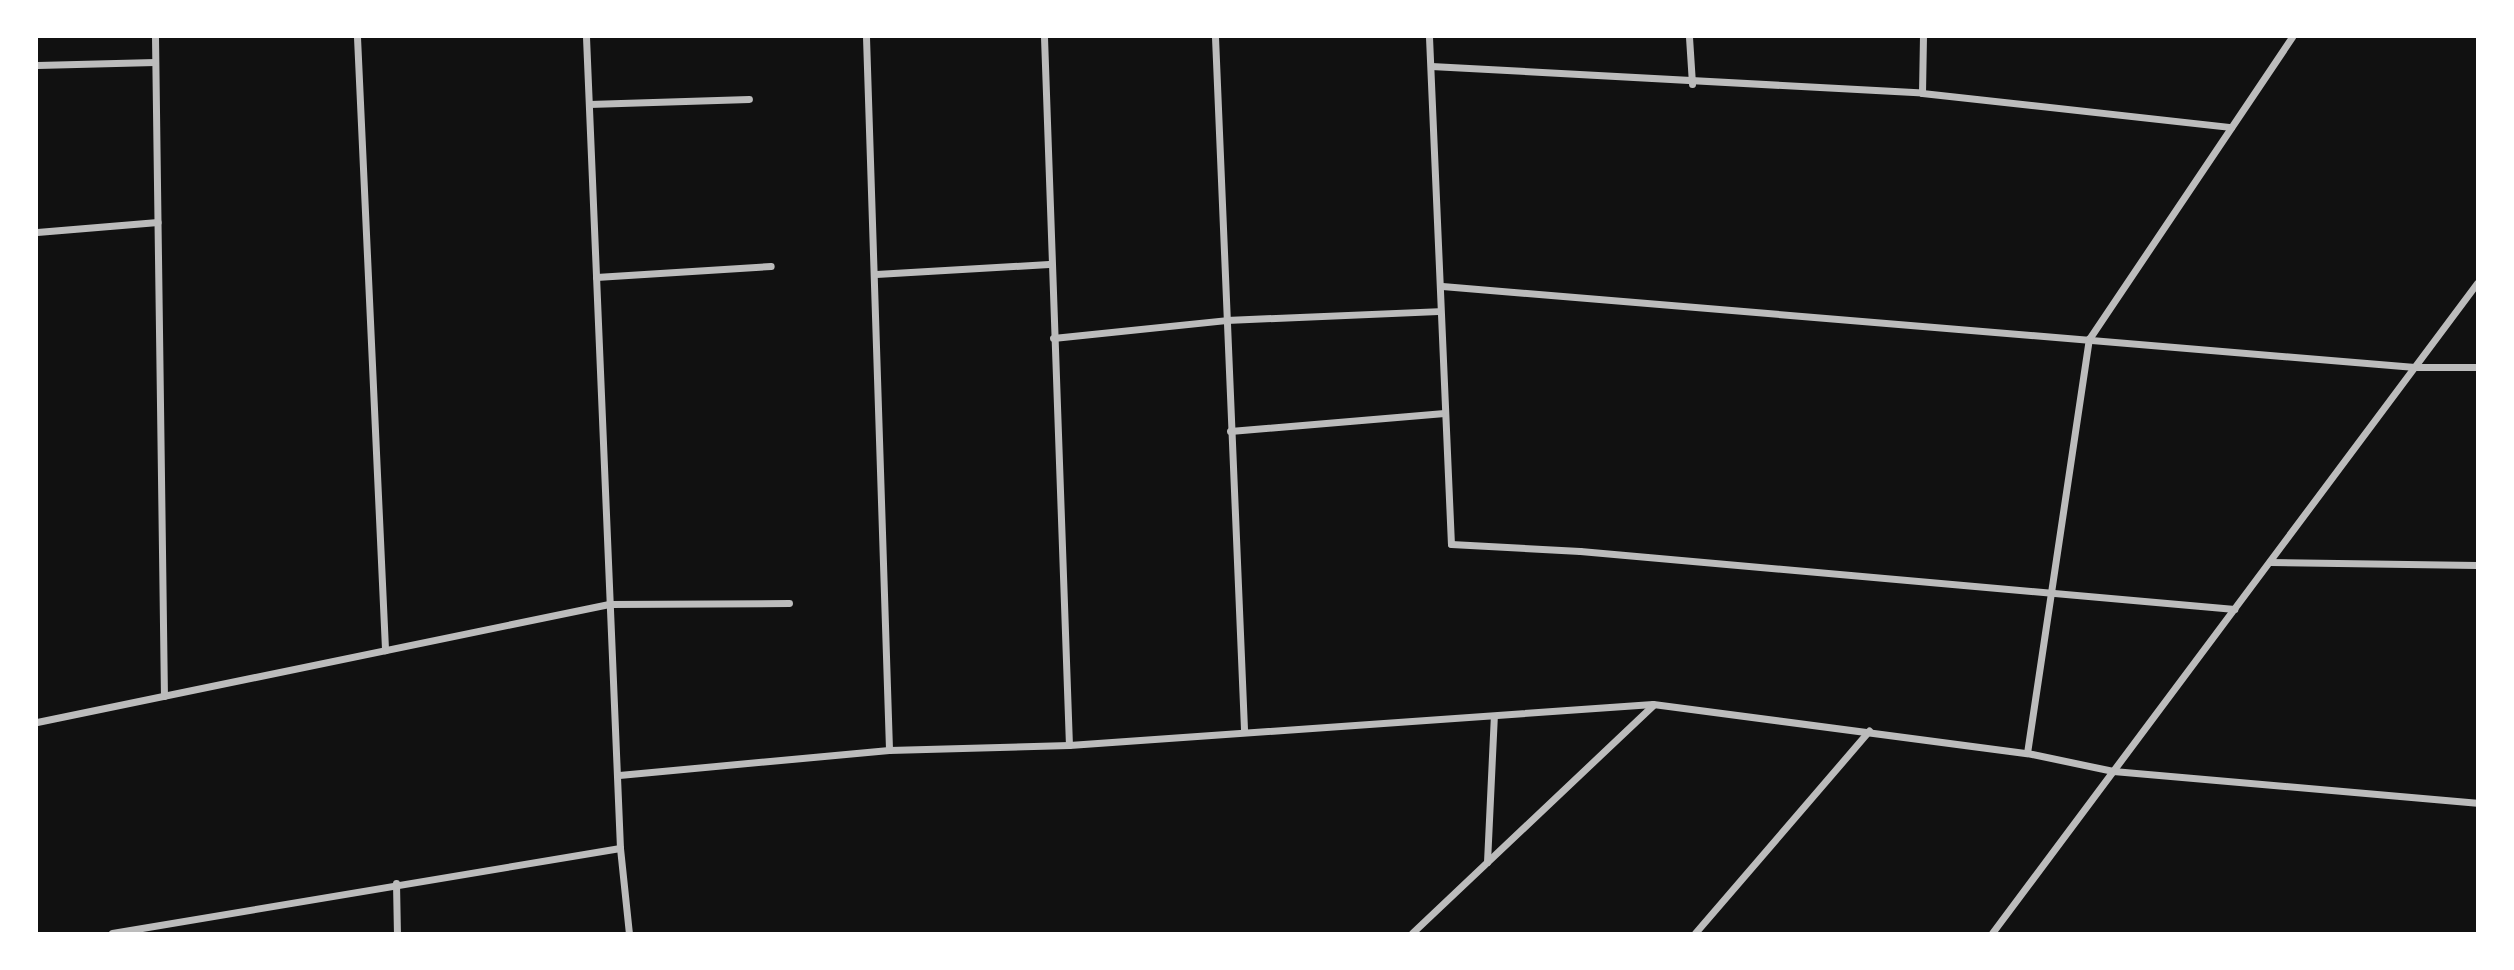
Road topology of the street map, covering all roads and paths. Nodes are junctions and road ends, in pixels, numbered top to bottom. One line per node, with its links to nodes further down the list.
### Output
1 (155, 37): 11 (street)
2 (357, 37): 41 (street)
3 (586, 37): 17 (street)
4 (866, 37): 23 (street)
5 (1044, 37): 21 (street)
6 (1215, 37): 28 (street)
7 (1429, 37): 13 (street)
8 (1689, 37): 14 (street)
9 (1923, 37): 15 (street)
10 (2292, 37): 18 (street)
11 (155, 62): 12 (street); 19 (street)
12 (37, 65)
13 (1431, 66): 14 (street); 26 (street)
14 (1692, 84): 15 (street)
15 (1923, 93): 18 (street)
16 (749, 99): 17 (street)
17 (589, 104): 24 (street)
18 (2231, 127): 30 (street)
19 (158, 222): 20 (street); 42 (street)
20 (37, 232)
21 (1049, 264): 23 (street); 29 (street)
22 (771, 266): 24 (street)
23 (876, 274): 49 (street)
24 (596, 277): 39 (street)
25 (2477, 283): 31 (street)
26 (1442, 286): 27 (street); 30 (street)
27 (1438, 311): 28 (street); 33 (street)
28 (1226, 320): 29 (street); 34 (street)
29 (1053, 338): 48 (street)
30 (2089, 339): 31 (street); 37 (street)
31 (2415, 367): 32 (street); 35 (street)
32 (2477, 367)
33 (1444, 413): 34 (street); 37 (street)
34 (1230, 431): 46 (street)
35 (2270, 562): 36 (street); 40 (street)
36 (2477, 565)
37 (2053, 593): 40 (street); 50 (street)
38 (789, 603): 39 (street)
39 (609, 604): 41 (street); 52 (street)
40 (2234, 609): 51 (street)
41 (385, 650): 42 (street)
42 (164, 696): 45 (street)
43 (1653, 704): 44 (street); 47 (street); 55 (street)
44 (1494, 716): 46 (street); 55 (street)
45 (37, 722)
46 (1244, 730): 48 (street)
47 (1869, 731): 50 (street); 61 (street)
48 (1069, 745): 49 (street)
49 (889, 750): 52 (street)
50 (2027, 753): 51 (street)
51 (2113, 771): 53 (street); 62 (street)
52 (619, 775): 54 (street)
53 (2477, 803)
54 (620, 848): 56 (street); 59 (street)
55 (1487, 862): 60 (street)
56 (396, 883): 57 (street); 58 (street)
57 (113, 933)
58 (397, 933)
59 (629, 933)
60 (1412, 933)
61 (1695, 933)
62 (1992, 933)

